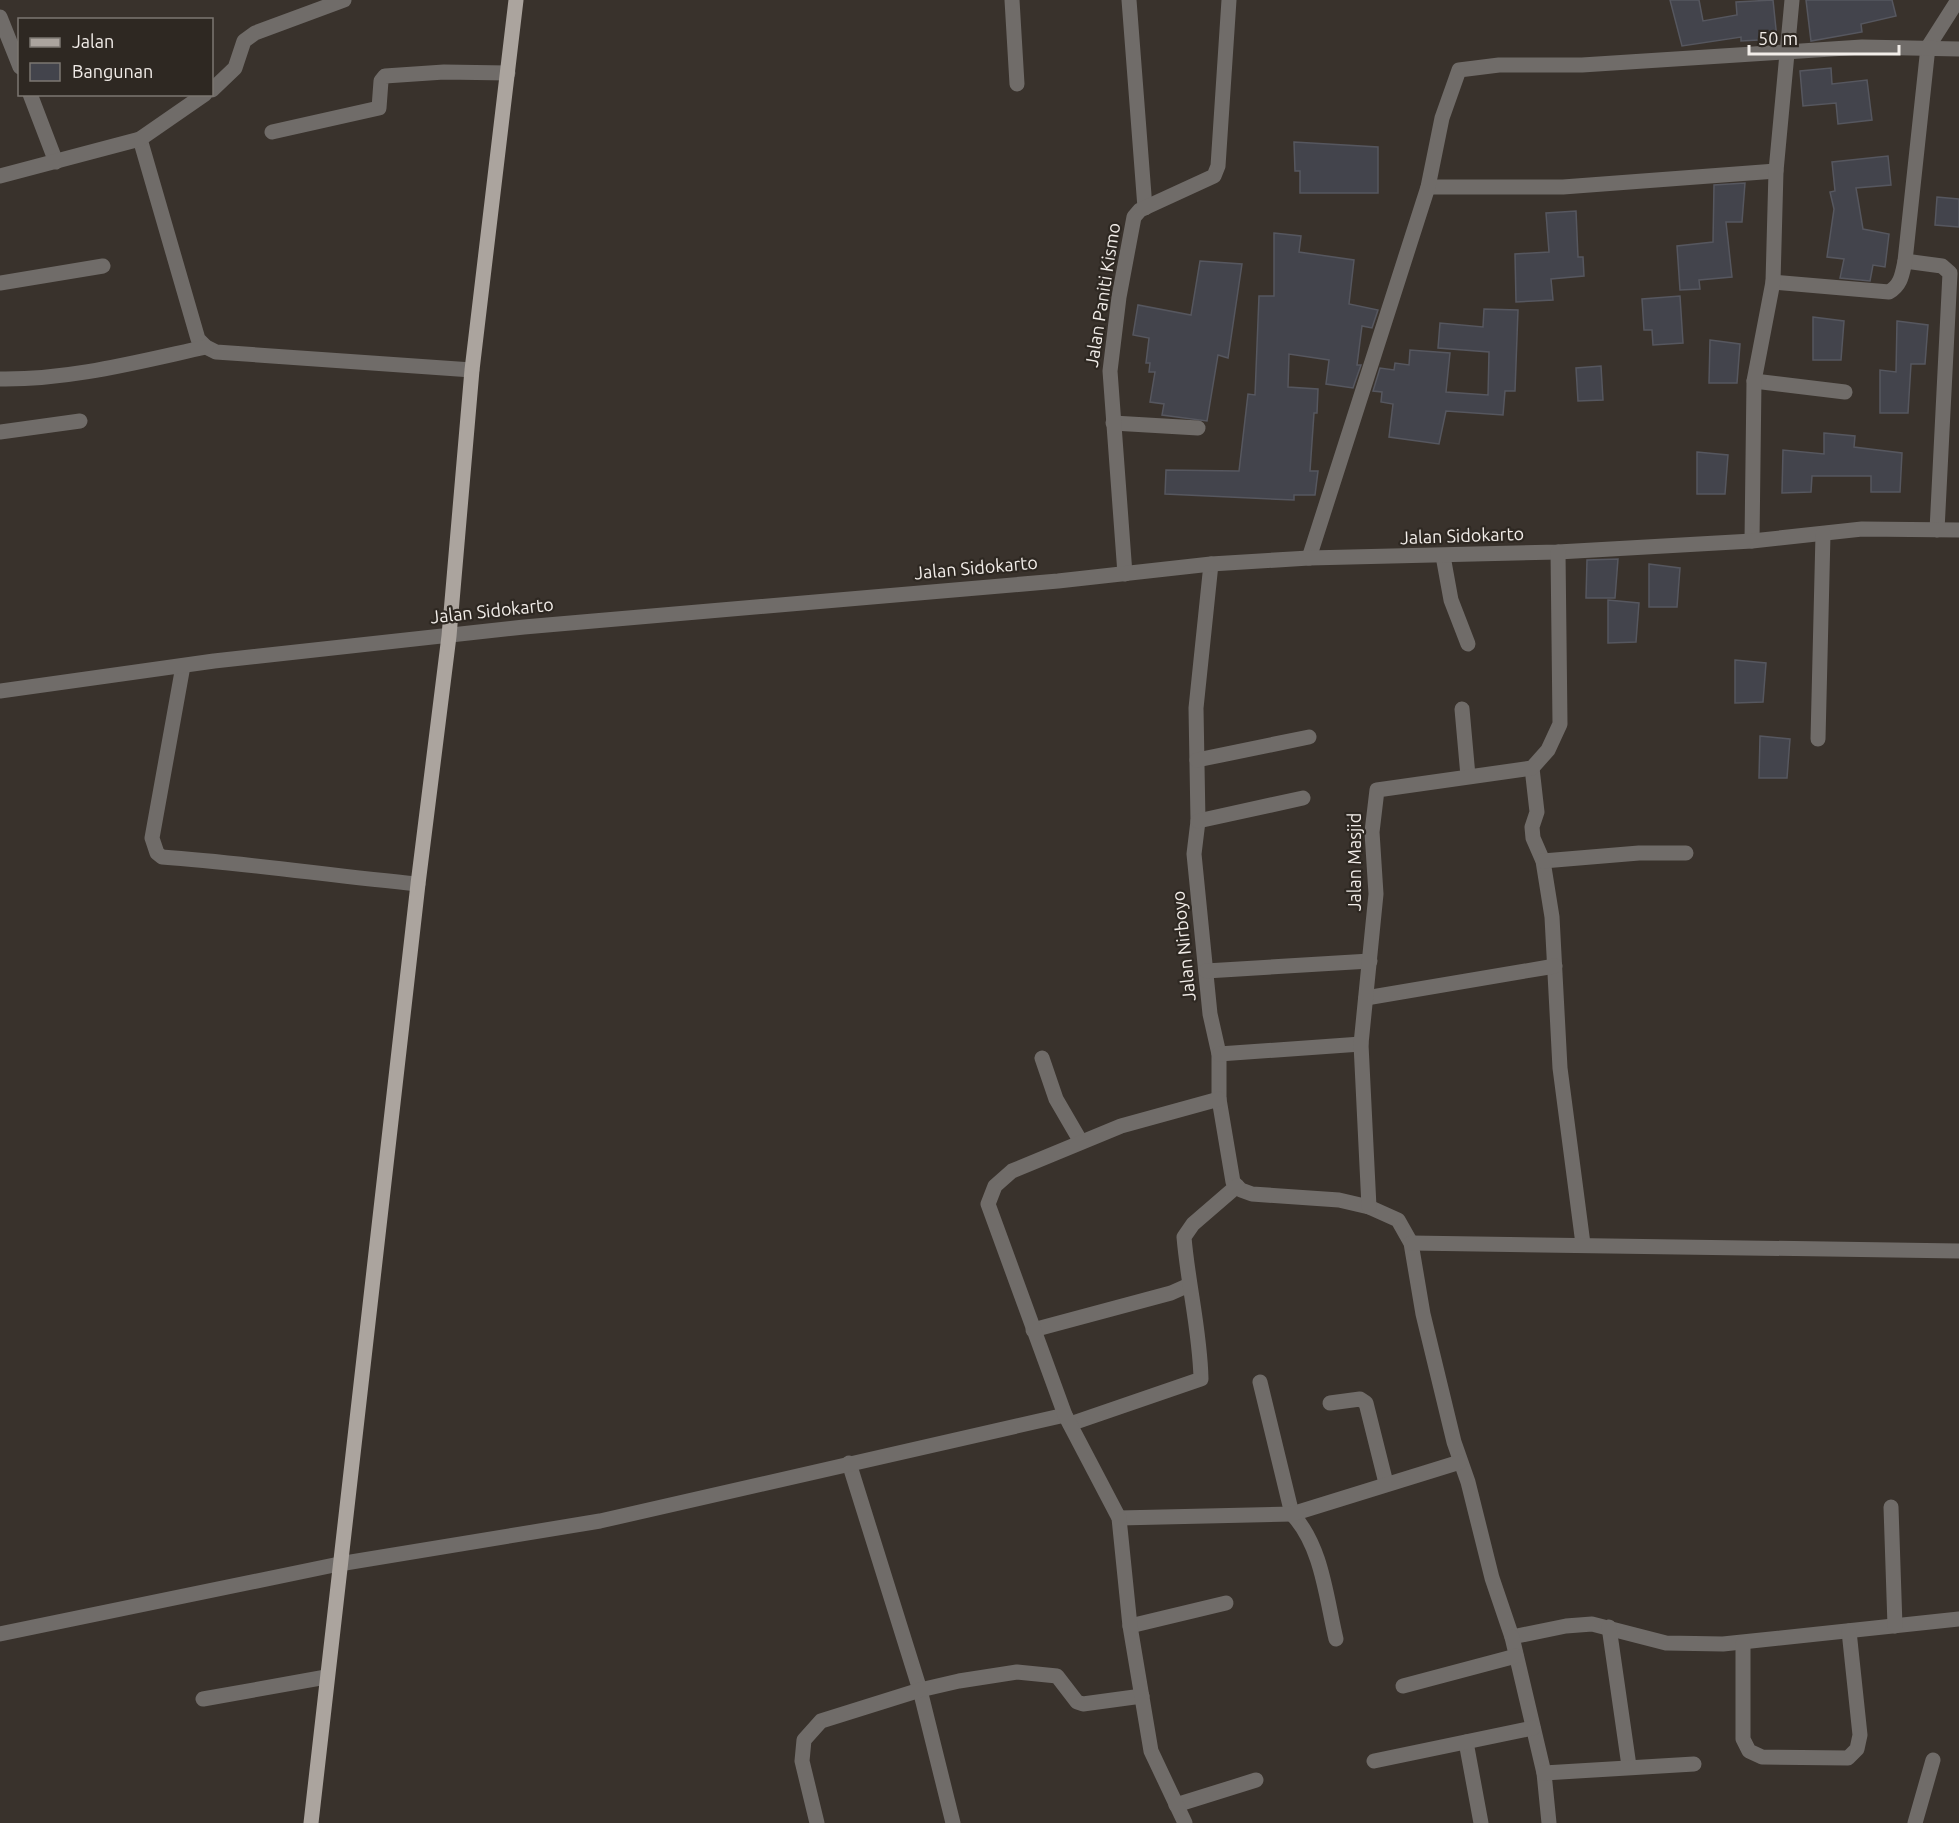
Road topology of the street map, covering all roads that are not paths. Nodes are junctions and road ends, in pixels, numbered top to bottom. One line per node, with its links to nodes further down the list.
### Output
1 (344, 0): 15 (street)
2 (516, 0): 13 (main road)
3 (1012, 0): 14 (street)
4 (1129, 0): 24 (street)
5 (1230, 0): 24 (street, Jalan Paniti Kismo)
6 (1792, 0): 11 (street)
7 (1958, 0): 9 (street)
8 (0, 17): 12 (street)
9 (1928, 47): 10 (street); 11 (street); 25 (street)
10 (1959, 49)
11 (1789, 53): 21 (street); 23 (street)
12 (18, 62)
13 (508, 74): 18 (street); 31 (main road)
14 (1017, 84)
15 (213, 89)
16 (31, 96): 20 (street)
17 (203, 96): 19 (street)
18 (272, 132)
19 (140, 138): 20 (street); 30 (street)
20 (56, 162): 22 (street)
21 (1776, 171): 23 (street); 27 (street)
22 (0, 176)
23 (1428, 187): 45 (street)
24 (1145, 208): 36 (street, Jalan Paniti Kismo)
25 (1905, 261): 27 (street); 29 (street)
26 (103, 266): 28 (street)
27 (1773, 282): 33 (street)
28 (0, 283)
29 (1953, 338): 39 (street)
30 (206, 347): 31 (street); 32 (street)
31 (472, 370): 48 (main road)
32 (0, 379)
33 (1754, 381): 34 (street); 42 (street)
34 (1845, 392)
35 (80, 421): 38 (street)
36 (1113, 423): 37 (street); 47 (street, Jalan Paniti Kismo)
37 (1198, 428)
38 (0, 432)
39 (1937, 530): 40 (street, Jalan Sidokarto); 41 (street, Jalan Sidokarto)
40 (1959, 530)
41 (1823, 534): 42 (street, Jalan Sidokarto); 54 (street)
42 (1752, 541): 43 (street, Jalan Sidokarto)
43 (1558, 552): 44 (street, Jalan Sidokarto); 56 (street)
44 (1443, 556): 45 (street, Jalan Sidokarto); 49 (street)
45 (1309, 558): 46 (street, Jalan Sidokarto)
46 (1211, 564): 47 (street, Jalan Sidokarto); 55 (street, Jalan Nirboyo)
47 (1125, 573): 48 (street, Jalan Sidokarto)
48 (449, 636): 50 (street, Jalan Sidokarto); 62 (main road)
49 (1468, 644)
50 (183, 666): 51 (street, Jalan Sidokarto); 62 (street)
51 (0, 691)
52 (1462, 709): 57 (street)
53 (1309, 737): 55 (street)
54 (1818, 739)
55 (1197, 760): 59 (street, Jalan Nirboyo)
56 (1532, 768): 57 (street, Jalan Masjid); 61 (street)
57 (1468, 776): 63 (street, Jalan Masjid)
58 (1304, 798): 59 (street)
59 (1198, 820): 65 (street, Jalan Nirboyo)
60 (1686, 853): 61 (street)
61 (1543, 861): 64 (street)
62 (418, 884): 88 (main road)
63 (1370, 961): 65 (street); 66 (street, Jalan Masjid)
64 (1555, 966): 66 (street); 75 (street)
65 (1206, 971): 68 (street, Jalan Nirboyo)
66 (1366, 998): 67 (street, Jalan Masjid)
67 (1361, 1044): 68 (street); 73 (street, Jalan Masjid)
68 (1219, 1054): 70 (street, Jalan Nirboyo)
69 (1042, 1058): 71 (street)
70 (1219, 1099): 71 (street); 72 (street, Jalan Nirboyo)
71 (1081, 1142): 78 (street)
72 (1237, 1186): 73 (street); 77 (street)
73 (1369, 1207): 74 (street)
74 (1411, 1243): 75 (street); 82 (street)
75 (1583, 1244): 76 (street)
76 (1959, 1251)
77 (1189, 1285): 78 (street); 81 (street)
78 (1033, 1330): 81 (street)
79 (1260, 1382): 86 (street)
80 (1330, 1403): 84 (street)
81 (1067, 1419): 83 (street); 87 (street)
82 (1460, 1462): 84 (street); 96 (street)
83 (849, 1463): 88 (street); 102 (street)
84 (1386, 1483): 86 (street)
85 (1891, 1507): 92 (street)
86 (1292, 1514): 87 (street); 97 (street)
87 (1119, 1518): 91 (street)
88 (339, 1564): 95 (street); 100 (main road)
89 (1226, 1603): 91 (street)
90 (1959, 1619): 92 (street)
91 (1130, 1626): 103 (street)
92 (1895, 1626): 94 (street)
93 (1609, 1627): 96 (street); 98 (street); 110 (street)
94 (1850, 1631): 98 (street); 98 (street)
95 (0, 1634)
96 (1512, 1637): 99 (street)
97 (1336, 1639)
98 (1743, 1643)
99 (1516, 1656): 101 (street); 105 (street)
100 (326, 1677): 104 (street); 115 (main road)
101 (1403, 1686)
102 (920, 1690): 103 (street); 116 (street); 117 (street)
103 (1142, 1696): 113 (street)
104 (203, 1700)
105 (1533, 1728): 106 (street); 111 (street)
106 (1467, 1742): 108 (street); 118 (street)
107 (1933, 1760): 120 (street)
108 (1374, 1761)
109 (1694, 1764): 110 (street)
110 (1629, 1766): 111 (street)
111 (1544, 1773): 119 (street)
112 (1256, 1780): 113 (street)
113 (1176, 1805): 114 (street)
114 (1180, 1822)
115 (310, 1823)
116 (817, 1823)
117 (953, 1823)
118 (1481, 1823)
119 (1549, 1823)
120 (1915, 1823)

